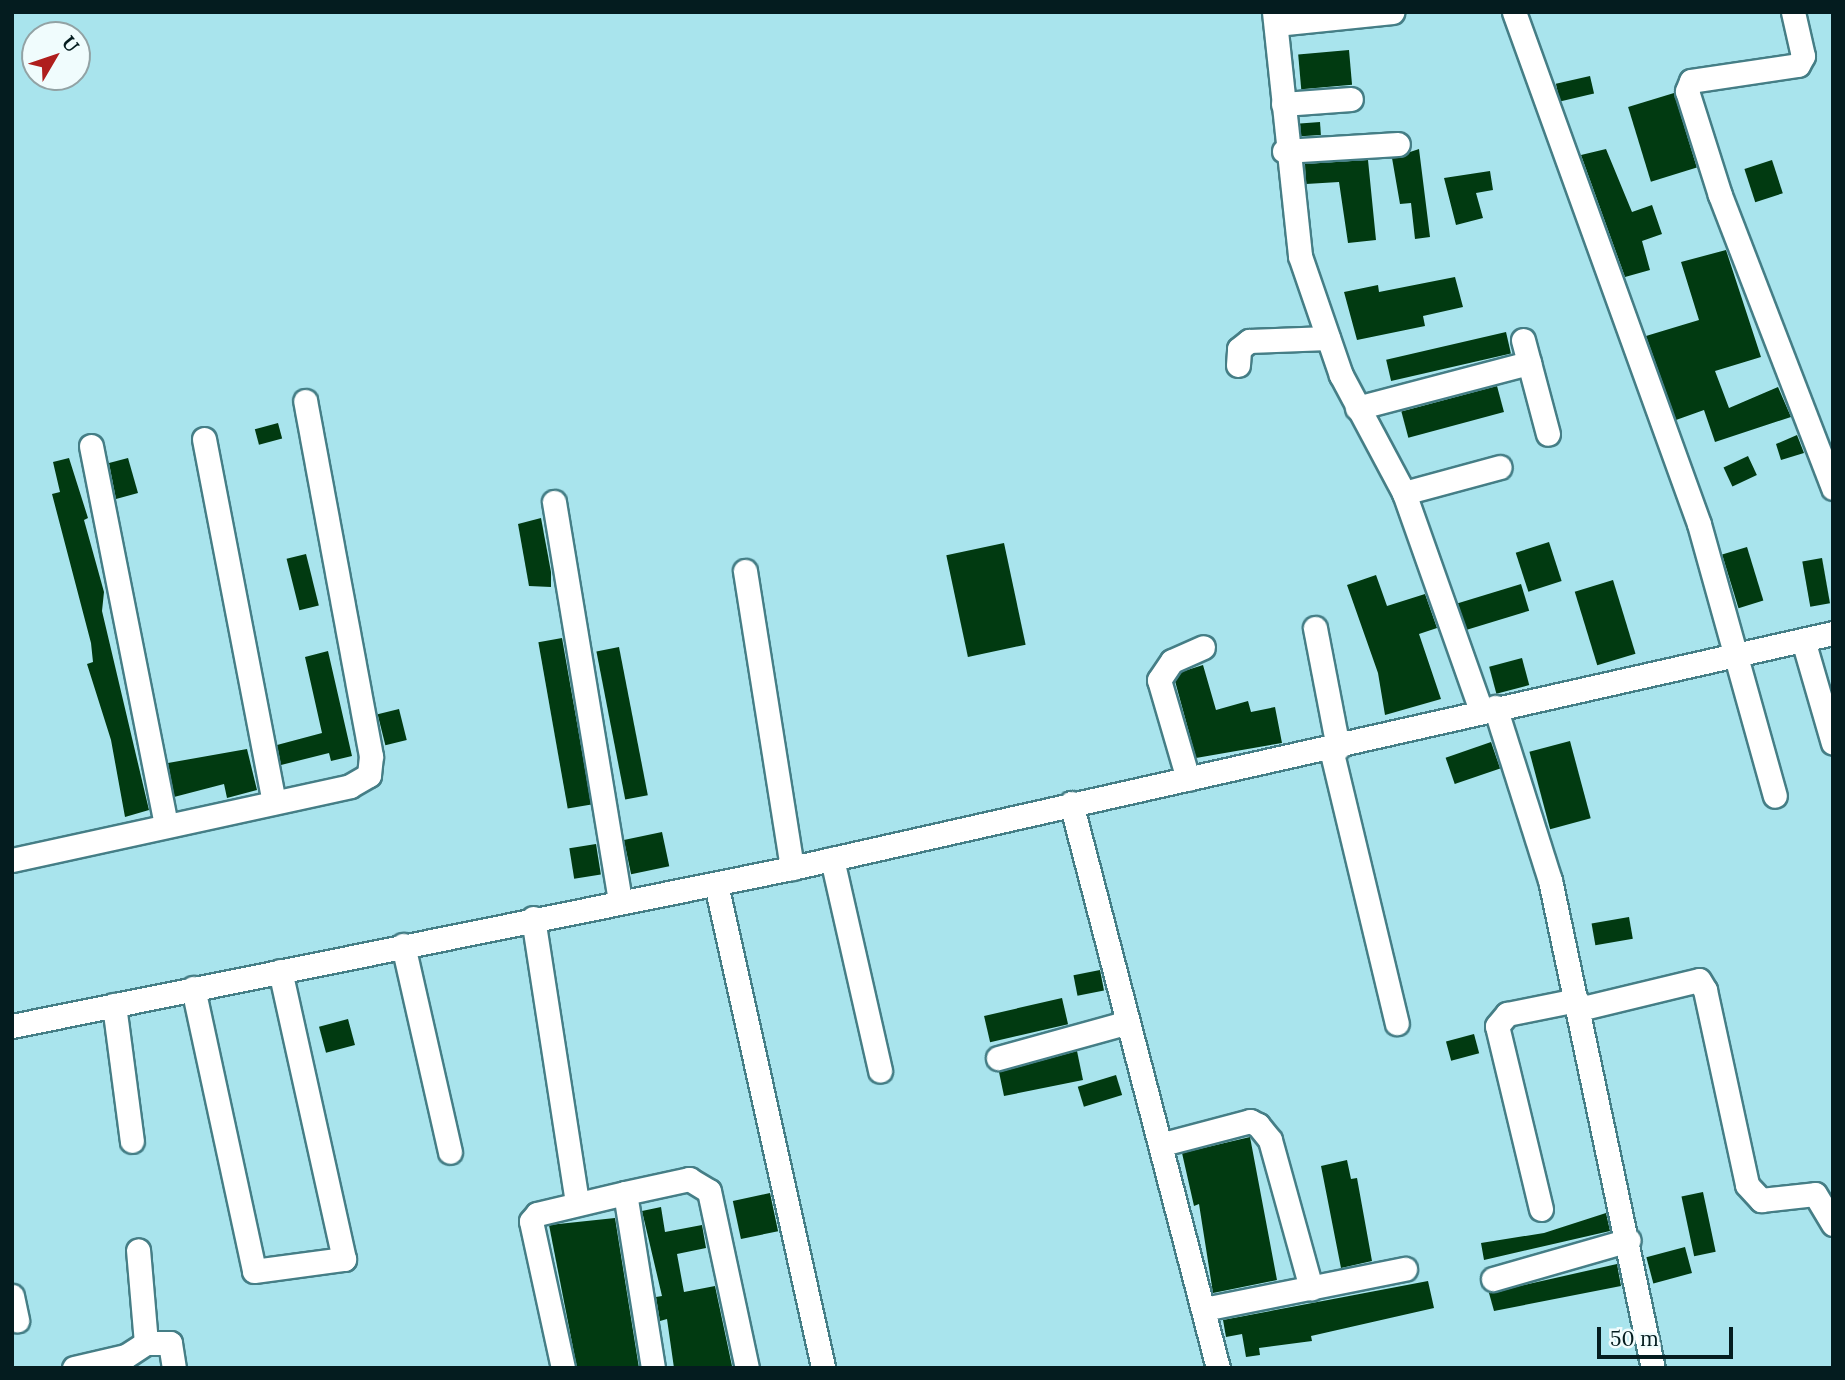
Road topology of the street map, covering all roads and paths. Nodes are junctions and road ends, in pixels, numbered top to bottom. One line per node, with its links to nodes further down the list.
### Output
1 (1392, 12): 4 (street)
2 (1514, 12): 27 (street)
3 (1793, 12): 19 (street)
4 (1275, 18): 6 (street)
5 (1351, 99): 6 (street)
6 (1283, 104): 8 (street)
7 (1398, 144): 8 (street)
8 (1284, 150): 9 (street)
9 (1328, 338): 12 (street); 14 (street)
10 (1523, 340): 11 (street)
11 (1529, 363): 14 (street); 15 (street)
12 (1238, 365)
13 (305, 401): 33 (street)
14 (1357, 408): 20 (street)
15 (1548, 434)
16 (204, 439): 33 (street)
17 (91, 446): 35 (street)
18 (1500, 467): 20 (street)
19 (1833, 488)
20 (1404, 493): 28 (street)
21 (554, 502): 40 (street)
22 (745, 571): 38 (street)
23 (1315, 628): 30 (street)
24 (1833, 633): 25 (street)
25 (1803, 640): 27 (street); 29 (street)
26 (1203, 647): 31 (street)
27 (1737, 656): 28 (street); 32 (street)
28 (1488, 708): 30 (street); 45 (street)
29 (1833, 743)
30 (1335, 748): 31 (street); 48 (street)
31 (1188, 779): 34 (street)
32 (1775, 796)
33 (274, 802): 35 (street)
34 (1071, 803): 36 (street); 47 (street)
35 (166, 826): 37 (street)
36 (832, 859): 38 (street); 51 (street)
37 (12, 860)
38 (792, 868): 39 (street)
39 (716, 884): 40 (street); 73 (street)
40 (620, 901): 41 (street)
41 (533, 918): 42 (street); 56 (street)
42 (404, 945): 43 (street); 54 (street)
43 (280, 971): 44 (street); 44 (street)
44 (193, 988): 46 (street)
45 (1578, 1004): 57 (street); 58 (street); 59 (street)
46 (114, 1005): 49 (street); 52 (street)
47 (1125, 1023): 50 (street); 53 (street)
48 (1398, 1023)
49 (12, 1026)
50 (998, 1058)
51 (880, 1071)
52 (132, 1142)
53 (1163, 1144): 63 (street); 65 (street)
54 (450, 1152)
55 (625, 1193): 56 (street); 71 (street); 72 (street)
56 (577, 1202): 70 (street)
57 (1541, 1209)
58 (1833, 1224)
59 (1629, 1240): 62 (street); 75 (street)
60 (138, 1250): 67 (street)
61 (1405, 1269): 63 (street)
62 (1493, 1279)
63 (1311, 1288): 65 (street)
64 (12, 1296): 66 (street)
65 (1204, 1309): 74 (street)
66 (17, 1320)
67 (146, 1342): 68 (street); 69 (street)
68 (81, 1367)
69 (174, 1368)
70 (563, 1368)
71 (653, 1368)
72 (747, 1368)
73 (823, 1368)
74 (1218, 1368)
75 (1653, 1368)

